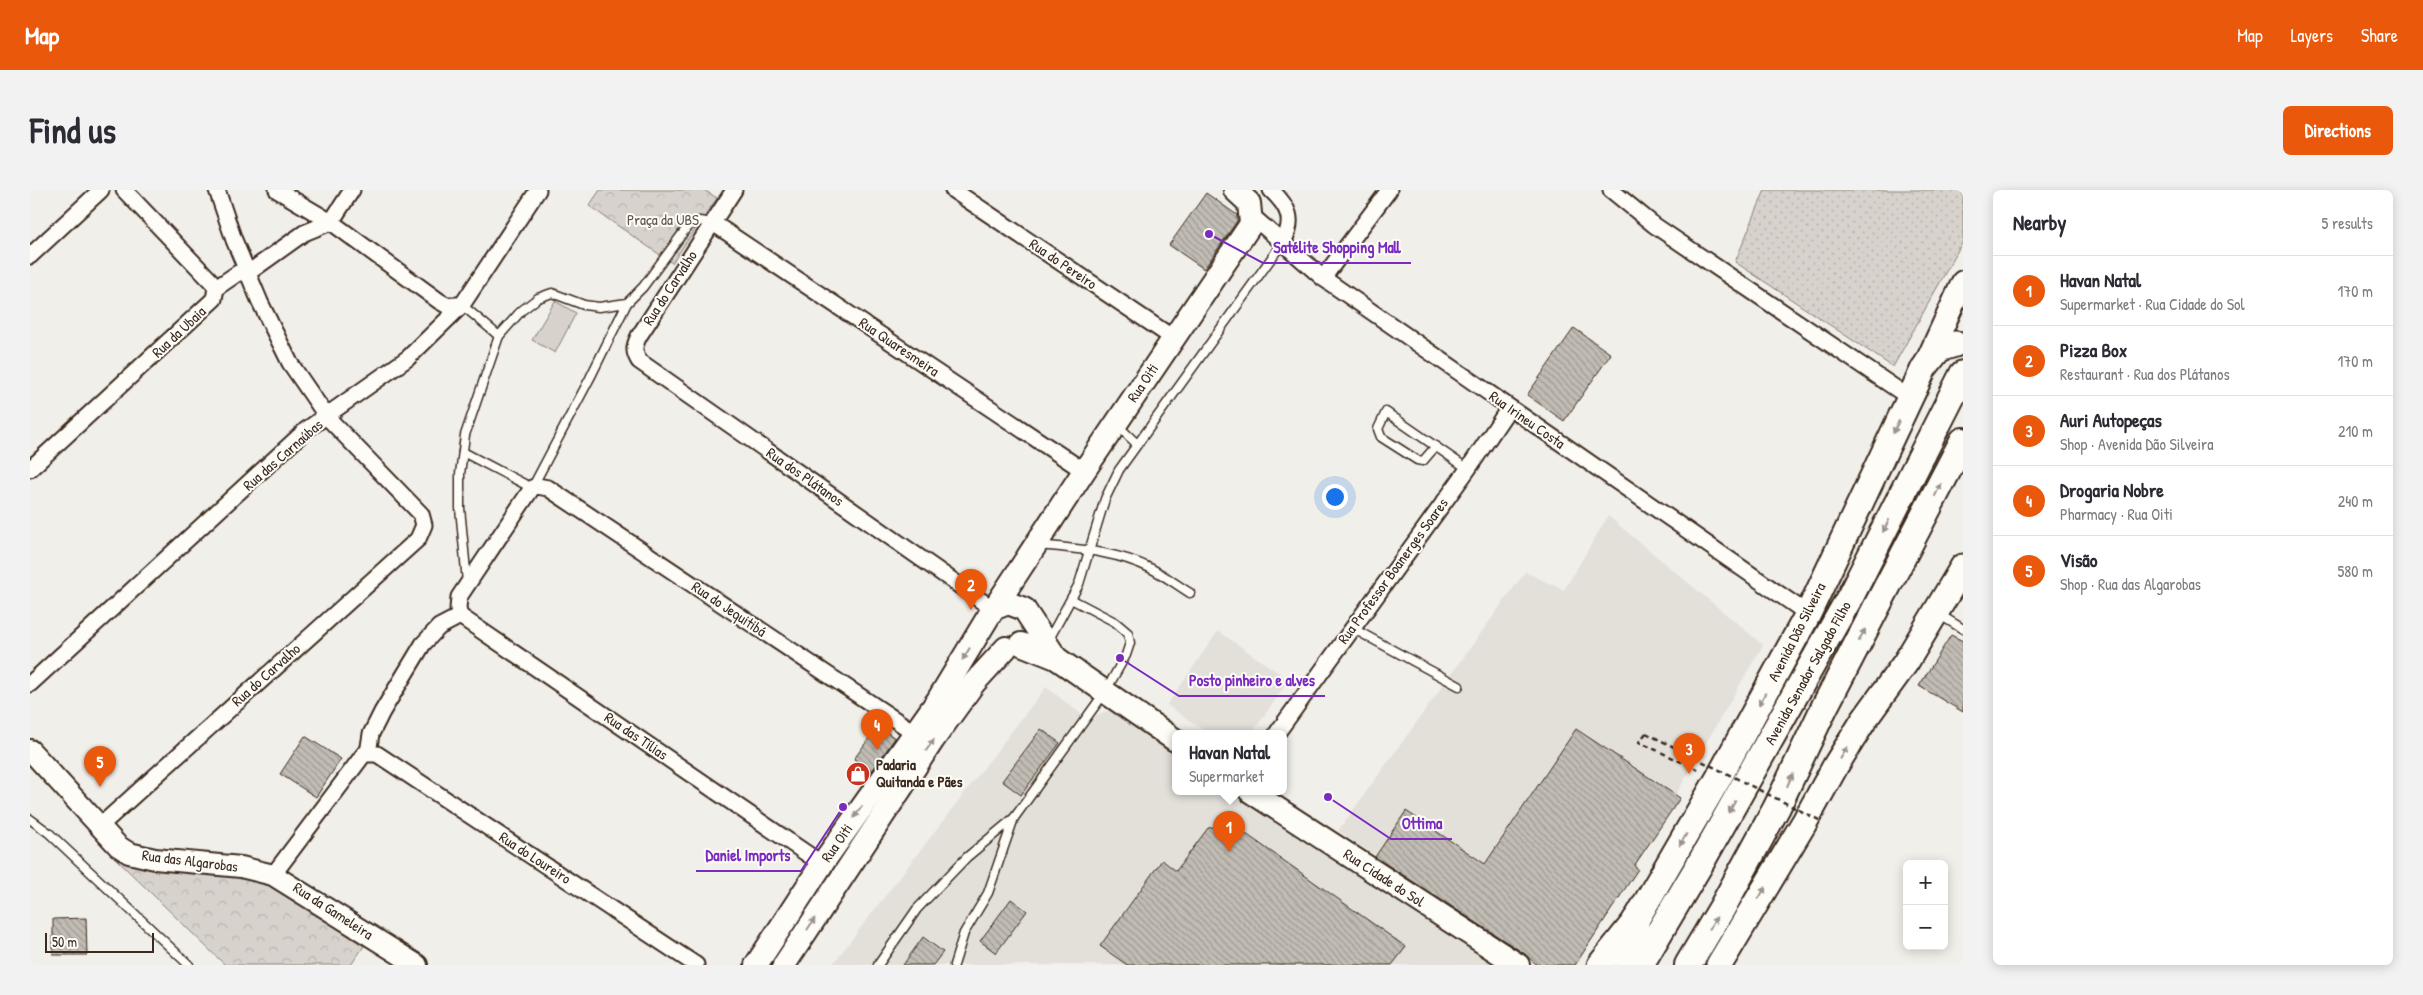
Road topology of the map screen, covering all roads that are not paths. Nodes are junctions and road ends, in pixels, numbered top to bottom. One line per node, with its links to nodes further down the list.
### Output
1 (101, 190): 17 (street)
2 (124, 190): 21 (street)
3 (217, 190): 18 (street)
4 (278, 190): 14 (street)
5 (352, 190): 14 (street)
6 (538, 190): 23 (street, Rua das Carnaúbas)
7 (734, 190): 15 (street, Rua do Carvalho)
8 (953, 190): 27 (street, Rua do Pereiro)
9 (1235, 190): 13 (main road)
10 (1271, 190): 16 (street)
11 (1390, 190): 19 (street)
12 (1611, 190): 31 (street)
13 (1251, 212): 16 (street, Rua Irineu Costa); 27 (main road, Rua Oiti)
14 (331, 222): 18 (street, Rua da Ubaia); 23 (street)
15 (713, 223): 22 (lane); 26 (street, Rua do Carvalho); 41 (street, Rua Quaresmeira)
16 (1283, 242): 19 (street, Rua Irineu Costa); 36 (lane)
17 (30, 256)
18 (248, 273): 21 (street, Rua da Ubaia); 33 (street)
19 (1323, 278): 32 (street, Rua Irineu Costa)
20 (1963, 283): 24 (main road); 29 (main road, Avenida Dão Silveira)
21 (216, 288): 39 (street, Rua da Ubaia)
22 (627, 304): 25 (lane); 42 (lane)
23 (462, 305): 25 (lane); 33 (street, Rua das Carnaúbas)
24 (1963, 307)
25 (499, 336): 38 (lane)
26 (639, 336): 51 (street, Rua dos Plátanos)
27 (1173, 338): 34 (main road, Rua Oiti)
28 (1955, 344): 29 (main road)
29 (1924, 368): 31 (main road, Avenida Dão Silveira)
30 (1963, 374): 83 (highway, Avenida Senador Salgado Filho, one-way to 83)
31 (1910, 398): 53 (main road, Avenida Dão Silveira, one-way to 53)
32 (1509, 408): 40 (street, Rua Professor Boanerges Soares); 53 (street, Rua Irineu Costa)
33 (328, 417): 58 (street, Rua das Carnaúbas); 69 (street, Rua do Carvalho)
34 (1116, 424): 36 (lane); 41 (main road, Rua Oiti)
35 (1963, 442): 84 (highway, Avenida Senador Salgado Filho, one-way to 35)
36 (1137, 444): 43 (lane)
37 (1436, 446): 37 (lane); 40 (lane)
38 (462, 452): 42 (lane); 46 (lane)
39 (30, 469)
40 (1468, 469): 54 (street, Rua Professor Boanerges Soares)
41 (1084, 471): 44 (main road, Rua Oiti)
42 (537, 487): 46 (street); 62 (street, Rua do Jequitibá)
43 (1089, 550): 44 (lane); 47 (lane); 48 (lane)
44 (1033, 551): 51 (main road, Rua Oiti); 52 (main road, Rua Oiti)
45 (1963, 567): 50 (main road)
46 (468, 584): 49 (street)
47 (1190, 593)
48 (1071, 599): 57 (lane); 60 (lane)
49 (459, 610): 64 (street); 70 (street, Rua das Tílias)
50 (1936, 612): 55 (lane); 85 (main road, one-way to 50)
51 (991, 613): 52 (main road); 56 (main road); 62 (main road, Rua Oiti, one-way to 62)
52 (1026, 613): 56 (main road); 57 (main road)
53 (1808, 614): 72 (main road, Avenida Dão Silveira, one-way to 72)
54 (1352, 628): 59 (lane); 61 (street, Rua Professor Boanerges Soares)
55 (1963, 629)
56 (1013, 646): 57 (main road); 77 (main road, Rua Oiti, one-way to 56)
57 (1051, 652): 60 (main road)
58 (30, 684)
59 (1460, 686)
60 (1105, 692): 63 (main road); 67 (lane)
61 (1279, 730)
62 (915, 733): 70 (main road, Rua Oiti, one-way to 70)
63 (1172, 738)
64 (370, 753): 71 (street); 75 (street, Rua do Loureiro)
65 (33, 758): 69 (street, Rua das Algarobas)
66 (1256, 795): 80 (main road, Rua Cidade do Sol)
67 (1014, 818): 78 (lane); 79 (lane)
68 (30, 819): 73 (lane)
69 (100, 826): 71 (street, Rua das Algarobas)
70 (822, 864): 76 (main road, Rua Oiti)
71 (273, 874): 74 (street, Rua da Gameleira)
72 (1636, 920): 81 (main road, Avenida Dão Silveira); 82 (highway)
73 (188, 965)
74 (417, 965)
75 (696, 965)
76 (756, 965)
77 (784, 965)
78 (878, 965)
79 (954, 965)
80 (1518, 965)
81 (1600, 965)
82 (1629, 965)
83 (1640, 965)
84 (1688, 965)
85 (1719, 965)

